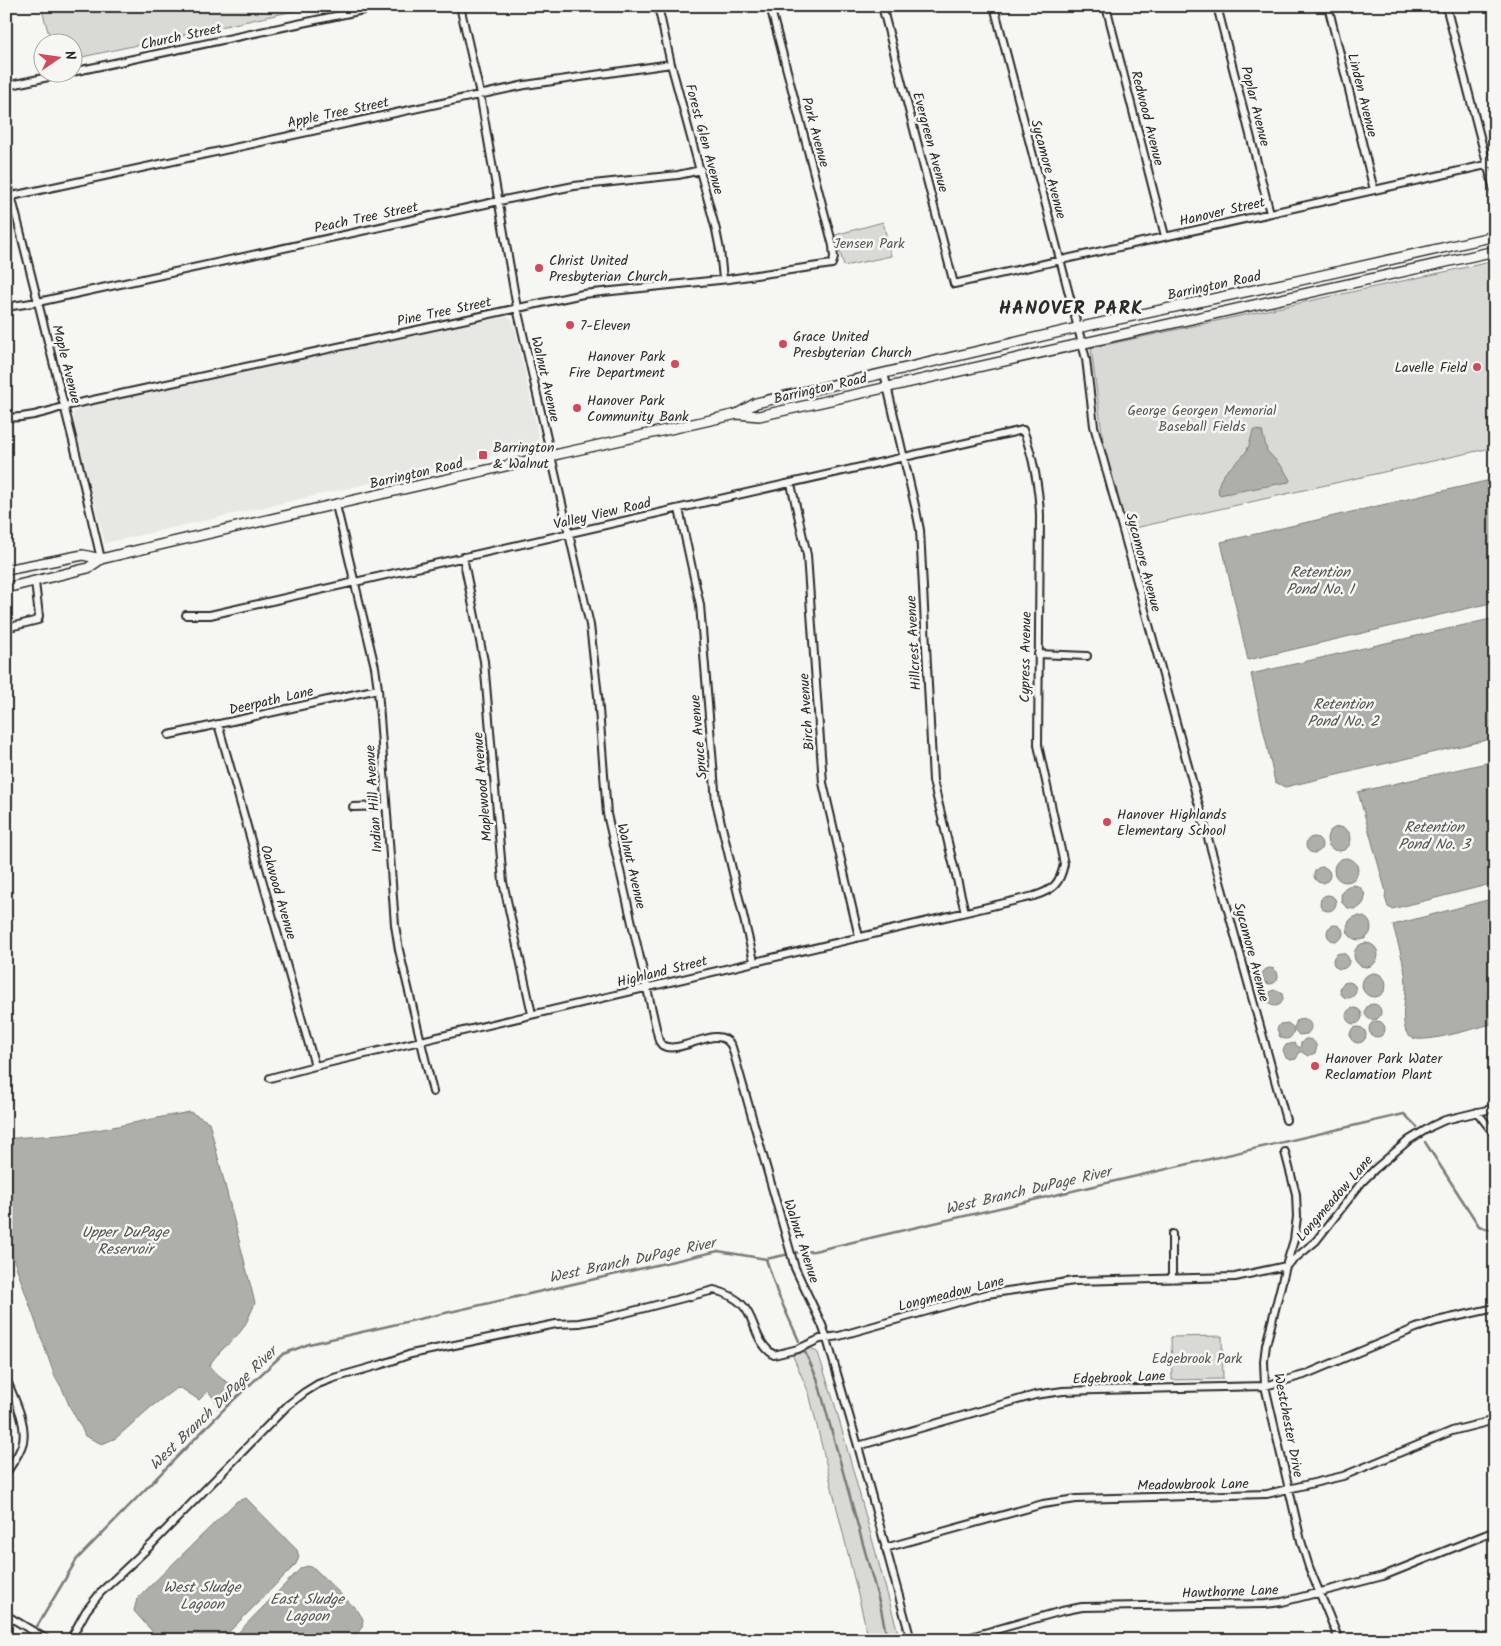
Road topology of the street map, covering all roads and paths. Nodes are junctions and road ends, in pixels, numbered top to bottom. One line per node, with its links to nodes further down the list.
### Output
1 (382, 6): 12 (street, Church Street)
2 (460, 6): 15 (street, Walnut Avenue)
3 (658, 6): 11 (street, Forest Glen Avenue)
4 (770, 6): 29 (street, Park Avenue)
5 (882, 6): 31 (street, Evergreen Avenue)
6 (994, 6): 28 (street, Sycamore Avenue)
7 (1106, 6): 25 (street, Redwood Avenue)
8 (1217, 6): 24 (street, Poplar Avenue)
9 (1328, 6): 20 (street, Linden Avenue)
10 (1446, 6): 17 (street)
11 (671, 64): 15 (street, Apple Tree Street); 18 (street, Forest Glen Avenue)
12 (82, 70)
13 (32, 80): 14 (street, Church Street)
14 (6, 86)
15 (480, 94): 22 (street, Apple Tree Street); 23 (street, Walnut Avenue)
16 (1495, 163): 17 (street, Hanover Street)
17 (1487, 164): 20 (street, Hanover Street); 21 (street)
18 (701, 170): 23 (street, Peach Tree Street); 30 (street, Forest Glen Avenue)
19 (6, 175): 22 (street, Maple Avenue)
20 (1374, 190): 24 (street, Hanover Street)
21 (1495, 194)
22 (12, 196): 32 (street, Maple Avenue)
23 (499, 201): 32 (street, Peach Tree Street); 34 (street, Walnut Avenue)
24 (1270, 213): 25 (street, Hanover Street)
25 (1165, 236): 28 (street, Hanover Street)
26 (1495, 236): 35 (main road, Barrington Road)
27 (1495, 251): 36 (main road, Barrington Road)
28 (1060, 261): 31 (street, Hanover Street); 35 (street, Sycamore Avenue)
29 (832, 264): 30 (street, Pine Tree Street)
30 (723, 279): 34 (street, Pine Tree Street)
31 (954, 284)
32 (38, 302): 33 (street, Peach Tree Street); 39 (street, Maple Avenue)
33 (6, 307)
34 (516, 308): 39 (street, Pine Tree Street); 43 (street, Walnut Avenue)
35 (1077, 328): 36 (street, Sycamore Avenue); 37 (main road, Barrington Road)
36 (1081, 344): 38 (main road, Barrington Road); 76 (street, Sycamore Avenue)
37 (884, 373): 38 (street, Hillcrest Avenue); 40 (main road, Barrington Road)
38 (889, 387): 40 (main road, Barrington Road); 44 (street, Hillcrest Avenue)
39 (65, 406): 41 (street, Pine Tree Street); 50 (street, Maple Avenue)
40 (737, 414): 43 (main road, Barrington Road)
41 (6, 418)
42 (1023, 430): 44 (street, Valley View Road); 57 (street, Cypress Avenue)
43 (550, 456): 46 (main road, Barrington Road); 48 (street, Walnut Avenue)
44 (904, 458): 45 (street, Valley View Road); 65 (street, Hillcrest Avenue)
45 (791, 484): 47 (street, Valley View Road); 66 (street, Birch Avenue)
46 (336, 505): 50 (main road, Barrington Road); 53 (street, Indian Hill Avenue)
47 (679, 509): 48 (street, Valley View Road); 67 (street, Spruce Avenue)
48 (569, 533): 49 (street, Valley View Road); 68 (street, Walnut Avenue)
49 (463, 557): 53 (street, Valley View Road); 69 (street, Maplewood Avenue)
50 (101, 559): 51 (main road, Barrington Road); 52 (main road, Barrington Road)
51 (6, 570)
52 (35, 582): 54 (main road, Barrington Road); 56 (street)
53 (355, 582): 55 (street, Valley View Road); 59 (street, Indian Hill Avenue)
54 (6, 588)
55 (186, 615)
56 (6, 628)
57 (1038, 654): 58 (street); 64 (street, Cypress Avenue)
58 (1087, 656)
59 (378, 688): 60 (street, Deerpath Lane); 62 (street, Indian Hill Avenue)
60 (218, 724): 61 (street, Deerpath Lane); 71 (street, Oakwood Avenue)
61 (169, 735)
62 (385, 806): 63 (street); 70 (street, Indian Hill Avenue)
63 (354, 807)
64 (1057, 883): 65 (street, Highland Street)
65 (964, 912): 66 (street, Highland Street)
66 (859, 937): 67 (street, Highland Street)
67 (754, 961): 68 (street, Highland Street)
68 (646, 988): 69 (street, Highland Street); 83 (street, Walnut Avenue)
69 (532, 1014): 70 (street, Highland Street)
70 (421, 1041): 71 (street, Highland Street); 73 (street, Indian Hill Avenue)
71 (316, 1066): 72 (street, Highland Street)
72 (270, 1078)
73 (433, 1092)
74 (1495, 1108): 75 (street, Longmeadow Lane)
75 (1477, 1112): 77 (street); 80 (street, Longmeadow Lane)
76 (1286, 1120)
77 (1495, 1136)
78 (1285, 1152): 80 (street, Westchester Drive)
79 (1172, 1234): 81 (street)
80 (1286, 1266): 81 (street, Longmeadow Lane); 85 (street, Westchester Drive)
81 (1172, 1279): 83 (street, Longmeadow Lane)
82 (1495, 1308): 85 (street, Edgebrook Lane)
83 (827, 1339): 87 (street, Walnut Avenue); 95 (street, Longmeadow Lane)
84 (6, 1378): 88 (street)
85 (1265, 1386): 87 (street, Edgebrook Lane); 89 (street, Westchester Drive)
86 (1495, 1420): 89 (street, Meadowbrook Lane)
87 (858, 1446): 91 (street, Walnut Avenue)
88 (6, 1473)
89 (1289, 1490): 91 (street, Meadowbrook Lane); 92 (street, Westchester Drive)
90 (1495, 1531): 92 (street, Hawthorne Lane)
91 (885, 1548): 96 (street, Walnut Avenue)
92 (1319, 1593): 97 (street, Hawthorne Lane); 98 (street, Westchester Drive)
93 (6, 1615): 94 (street)
94 (46, 1639)
95 (70, 1640)
96 (910, 1640)
97 (960, 1640)
98 (1339, 1640)

